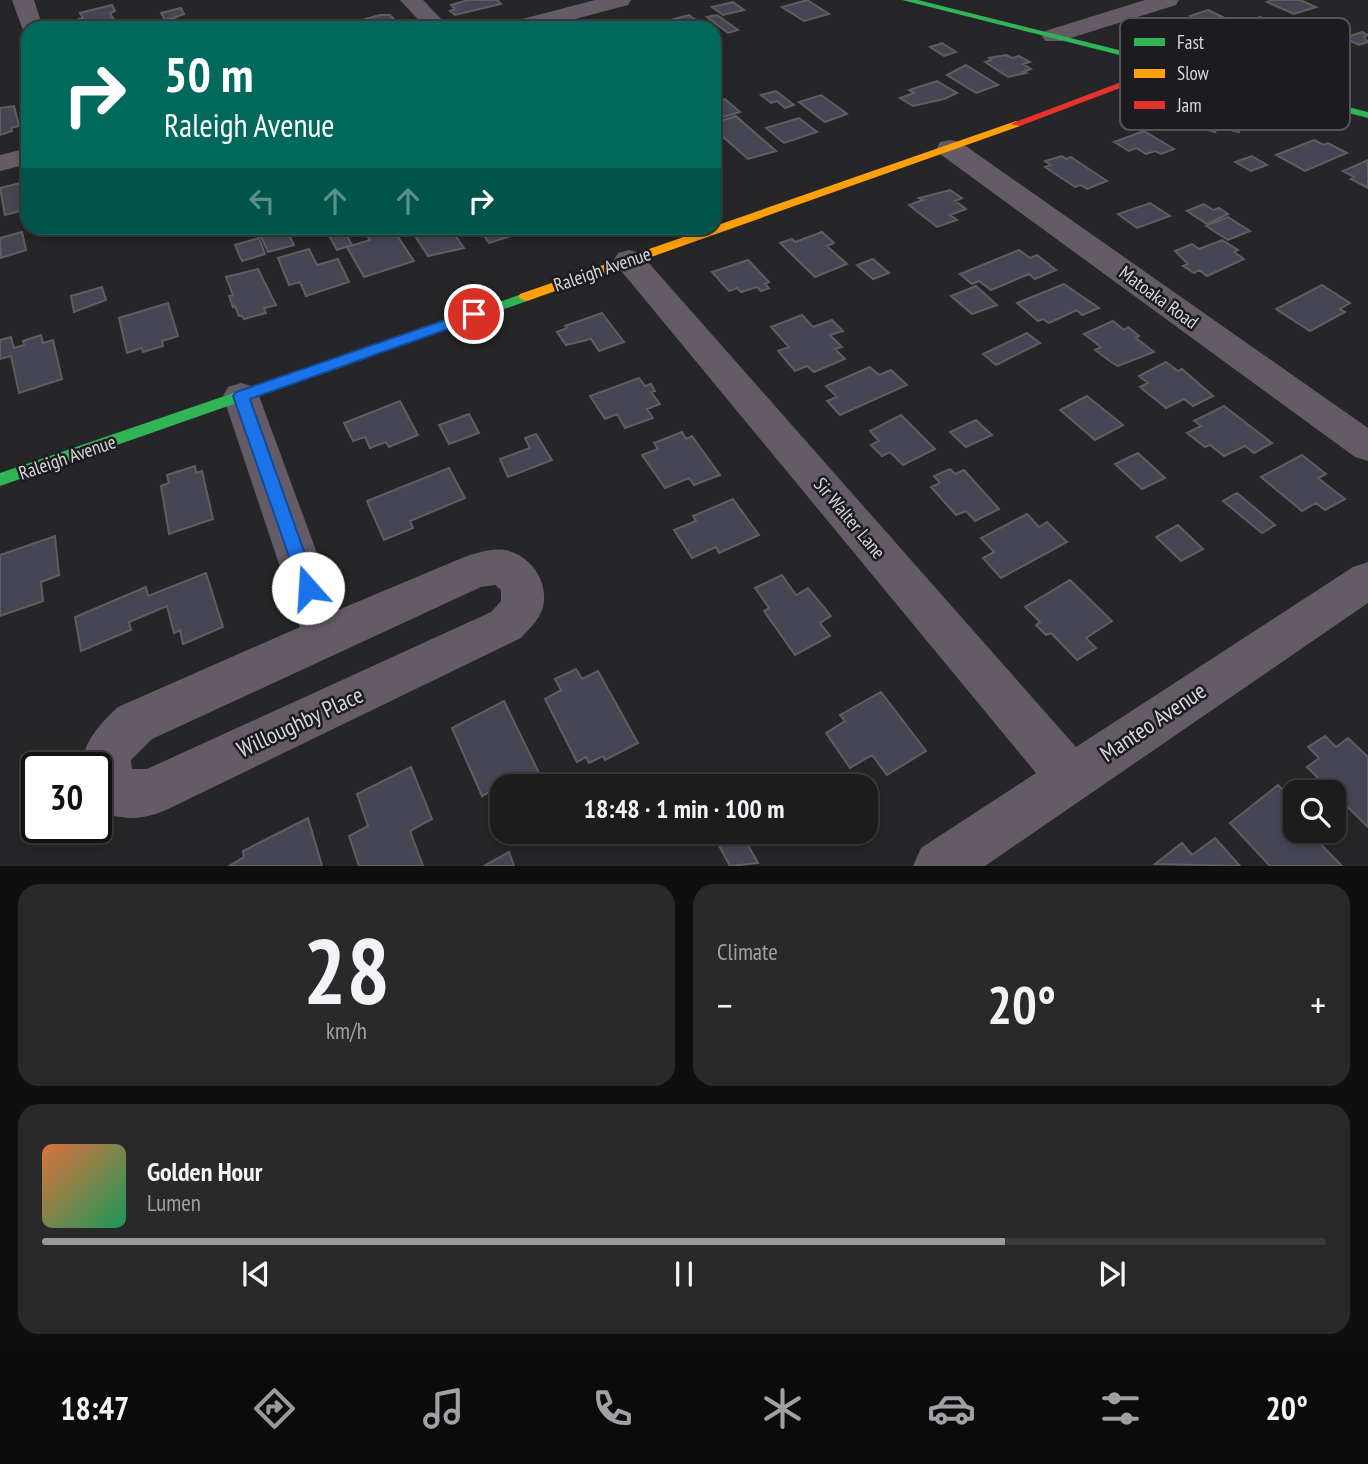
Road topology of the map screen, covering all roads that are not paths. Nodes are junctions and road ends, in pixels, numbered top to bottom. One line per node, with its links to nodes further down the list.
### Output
1 (23, 0): 8 (street)
2 (411, 0): 9 (street)
3 (620, 0): 10 (street)
4 (907, 0): 12 (street)
5 (974, 0): 7 (street)
6 (1168, 0): 11 (street)
7 (1015, 10)
8 (30, 21)
9 (432, 21)
10 (540, 21)
11 (1082, 26): 12 (street); 13 (street)
12 (1054, 28): 14 (street)
13 (1109, 33)
14 (1120, 49)
15 (1120, 85): 18 (street, Raleigh Avenue)
16 (1350, 110): 17 (street)
17 (1368, 115)
18 (950, 148): 21 (street, Raleigh Avenue); 25 (street, Matoaka Road)
19 (21, 158): 20 (street)
20 (0, 163)
21 (721, 228)
22 (701, 235): 23 (street, Raleigh Avenue)
23 (629, 260): 24 (street, Raleigh Avenue); 29 (street, Sir Walter Lane)
24 (241, 396): 26 (street, Raleigh Avenue); 28 (street)
25 (1368, 447)
26 (0, 480)
27 (1368, 580): 29 (street, Manteo Avenue)
28 (325, 636): 28 (street, Willoughby Place)
29 (1070, 777): 30 (street, Manteo Avenue)
30 (939, 866)

